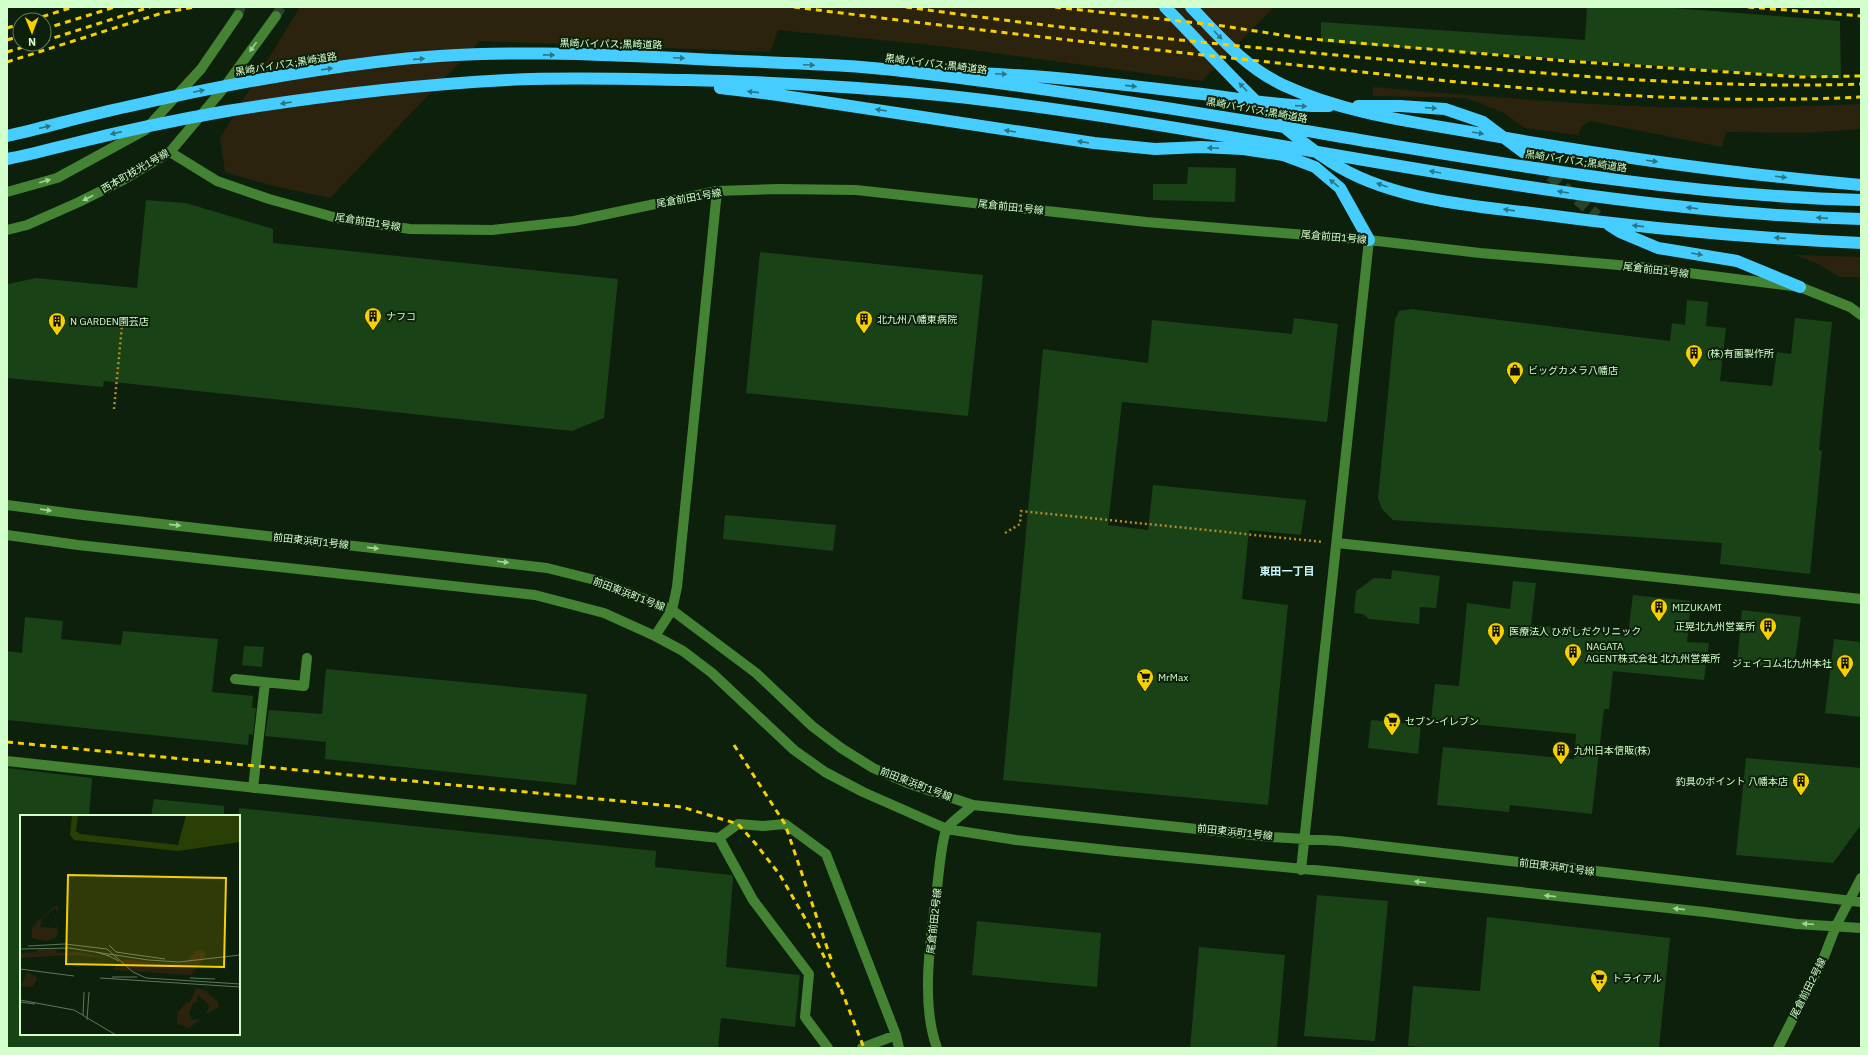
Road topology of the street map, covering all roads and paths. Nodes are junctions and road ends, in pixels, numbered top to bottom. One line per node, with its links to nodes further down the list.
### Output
1 (1166, 7): 19 (highway, one-way to 1)
2 (1191, 7): 11 (highway, one-way to 11)
3 (238, 15): 13 (street, one-way to 3)
4 (276, 16): 8 (street, 西本町枝光1号線, one-way to 8)
5 (906, 71): 7 (highway, 黒崎バイパス;黒崎道路, one-way to 5); 9 (highway, one-way to 9); 14 (highway, 黒崎バイパス;黒崎道路)
6 (637, 79): 10 (highway, one-way to 10); 16 (highway, one-way to 6); 18 (highway, one-way to 6)
7 (7, 136)
8 (170, 152): 12 (street, 尾倉前田1号線); 17 (street, 西本町枝光1号線, one-way to 17)
9 (1523, 152)
10 (7, 159)
11 (1861, 185)
12 (717, 191): 18 (street, 尾倉前田1号線); 29 (street)
13 (7, 192)
14 (1861, 200)
15 (1597, 216): 20 (highway, one-way to 20)
16 (1861, 219)
17 (7, 230)
18 (1369, 240): 20 (street, 尾倉前田1号線); 27 (street)
19 (1861, 243)
20 (1800, 287): 22 (street, 尾倉前田1号線)
21 (123, 315): 23 (path)
22 (1861, 315)
23 (114, 408)
24 (7, 504): 29 (street, 前田東浜町1号線, one-way to 29)
25 (1005, 532): 27 (path)
26 (7, 535): 30 (street)
27 (1337, 544): 28 (street); 39 (street)
28 (1861, 599)
29 (672, 610): 30 (street); 36 (street, 前田東浜町1号線)
30 (655, 636): 37 (street)
31 (306, 658): 33 (street)
32 (235, 680): 33 (street)
33 (265, 683): 35 (street)
34 (7, 761): 35 (street)
35 (253, 788): 38 (street)
36 (973, 805): 37 (street); 39 (street, 前田東浜町1号線)
37 (947, 829): 40 (street); 50 (street, 尾倉前田2号線)
38 (719, 838): 46 (street); 47 (street)
39 (1304, 839): 40 (street); 42 (street, 前田東浜町1号線)
40 (1301, 870): 44 (street, one-way to 40)
41 (1861, 878): 42 (street)
42 (1850, 901): 43 (street, 前田東浜町1号線); 44 (street)
43 (1861, 902)
44 (1836, 926): 45 (street); 51 (street, 尾倉前田2号線)
45 (1861, 928)
46 (896, 1035): 48 (street); 49 (street)
47 (828, 1048)
48 (862, 1048)
49 (899, 1048)
50 (937, 1048)
51 (1778, 1048)

